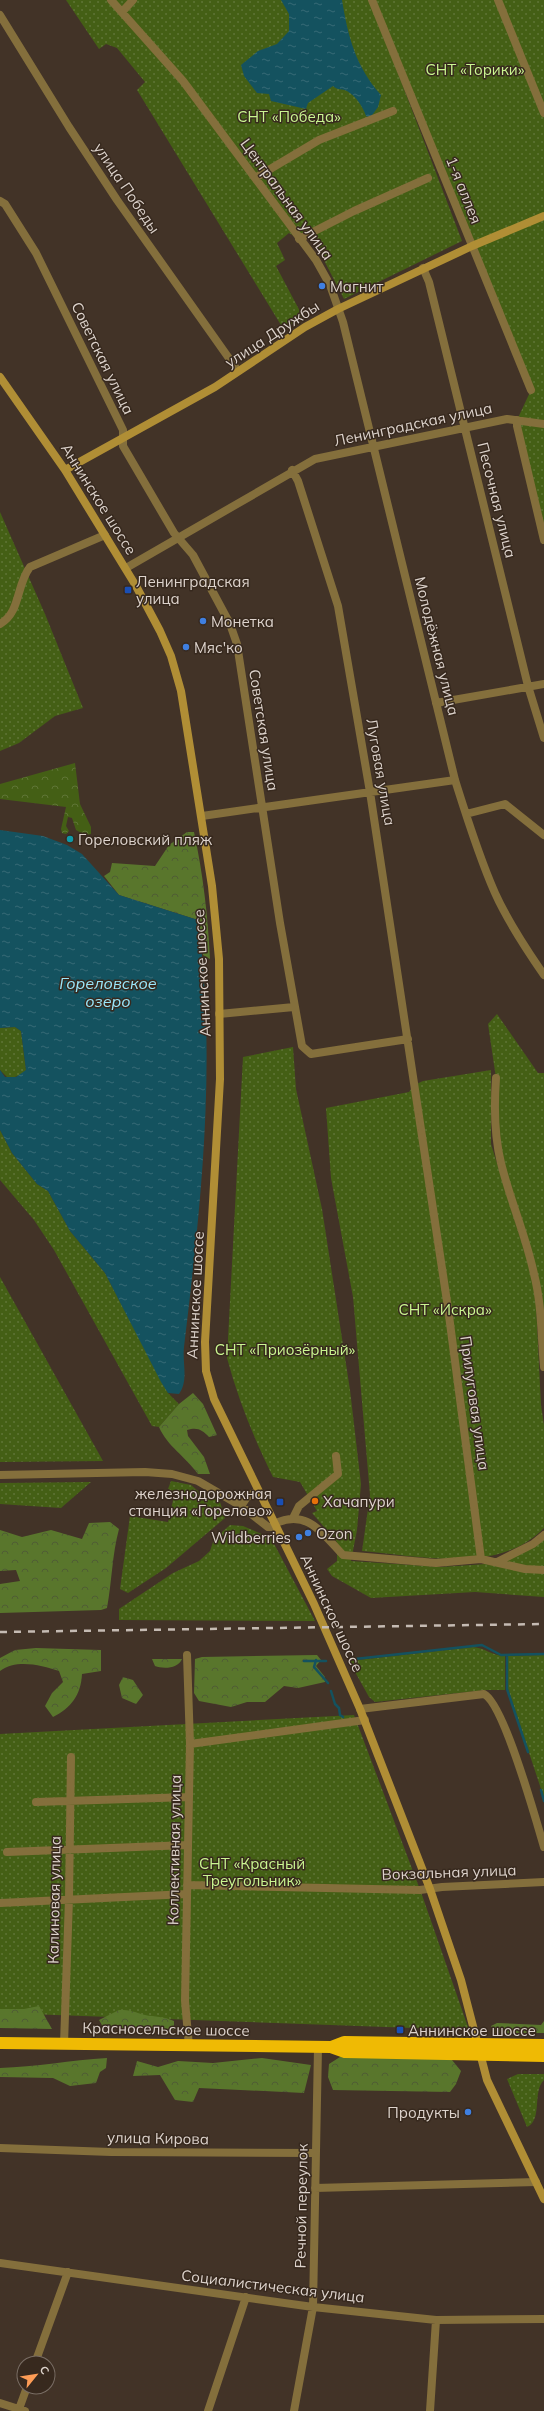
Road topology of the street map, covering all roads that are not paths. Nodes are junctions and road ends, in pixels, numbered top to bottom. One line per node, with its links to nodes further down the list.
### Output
1 (111, 0): 5 (street, Центральная улица)
2 (133, 0): 5 (street)
3 (372, 0): 14 (street, 1-я аллея)
4 (498, 0): 8 (street)
5 (122, 12): 9 (street, Центральная улица)
6 (0, 14): 17 (street, улица Победы)
7 (393, 111): 9 (street)
8 (544, 113)
9 (255, 178): 13 (street, Центральная улица)
10 (428, 178): 13 (street)
11 (0, 201): 23 (street, Советская улица)
12 (544, 216): 14 (main road, улица Дружбы)
13 (299, 239): 16 (street, Центральная улица)
14 (472, 246): 15 (main road, улица Дружбы); 19 (street, 1-я аллея)
15 (423, 268): 16 (main road, улица Дружбы); 22 (street, Песочная улица)
16 (338, 309): 17 (main road, улица Дружбы); 24 (street, Молодёжная улица)
17 (238, 371): 23 (main road, улица Дружбы)
18 (0, 377): 25 (main road, Аннинское шоссе)
19 (531, 390)
20 (518, 420): 21 (street, Ленинградская улица); 22 (street, Ленинградская улица); 29 (street)
21 (544, 424)
22 (465, 428): 24 (street, Ленинградская улица); 33 (street, Песочная улица)
23 (122, 438): 25 (main road, улица Дружбы); 28 (street, Советская улица)
24 (374, 447): 26 (street, Ленинградская улица); 34 (street, Молодёжная улица)
25 (65, 470): 27 (main road, Аннинское шоссе)
26 (292, 470): 28 (street, Ленинградская улица); 37 (street, Луговая улица)
27 (106, 535): 30 (main road, Аннинское шоссе); 31 (street)
28 (178, 537): 30 (street, Ленинградская улица); 38 (street, Советская улица)
29 (544, 540)
30 (126, 568): 40 (main road, Аннинское шоссе)
31 (0, 624)
32 (544, 684): 33 (street)
33 (528, 686): 34 (street); 35 (street, Песочная улица)
34 (436, 703): 36 (street, Молодёжная улица)
35 (544, 738)
36 (455, 780): 37 (street); 39 (street, Молодёжная улица)
37 (370, 792): 38 (street); 45 (street, Луговая улица)
38 (262, 808): 40 (street); 43 (street, Советская улица)
39 (466, 814): 41 (street); 42 (street, Молодёжная улица)
40 (202, 816): 44 (main road, Аннинское шоссе)
41 (544, 835)
42 (544, 975)
43 (294, 1008): 44 (street); 45 (street, Советская улица)
44 (219, 1014): 51 (main road, Аннинское шоссе)
45 (408, 1039): 47 (street, Луговая улица)
46 (496, 1078): 48 (street)
47 (414, 1085): 56 (street, Прилуговая улица)
48 (544, 1367)
49 (336, 1456): 53 (street)
50 (0, 1475): 52 (street)
51 (258, 1491): 52 (street); 54 (main road, Аннинское шоссе)
52 (241, 1506): 54 (street)
53 (293, 1518): 54 (street); 56 (street)
54 (275, 1525): 60 (main road, Аннинское шоссе)
55 (544, 1535): 57 (street)
56 (481, 1559): 57 (street)
57 (497, 1562): 58 (street)
58 (544, 1570)
59 (187, 1656): 62 (street, Коллективная улица)
60 (360, 1709): 61 (main road, Аннинское шоссе); 68 (street)
61 (365, 1720): 62 (street); 73 (main road, Аннинское шоссе)
62 (190, 1744): 64 (street, Коллективная улица)
63 (70, 1757): 66 (street, Калиновая улица)
64 (189, 1797): 66 (street); 67 (street, Коллективная улица)
65 (36, 1802): 66 (street)
66 (70, 1802): 69 (street, Калиновая улица)
67 (188, 1845): 69 (street); 72 (street, Коллективная улица)
68 (544, 1846)
69 (68, 1851): 70 (street); 75 (street, Калиновая улица)
70 (7, 1852)
71 (544, 1882): 73 (street, Вокзальная улица)
72 (187, 1885): 73 (street, Вокзальная улица); 74 (street, Коллективная улица)
73 (430, 1889): 82 (main road, Аннинское шоссе)
74 (187, 1894): 75 (street); 80 (street, Коллективная улица)
75 (69, 1898): 76 (street); 78 (street, Калиновая улица)
76 (0, 1903)
77 (0, 2043): 78 (highway, Красносельское шоссе)
78 (64, 2044): 80 (highway, Красносельское шоссе)
79 (544, 2045): 82 (highway, Красносельское шоссе)
80 (189, 2046): 81 (highway, Красносельское шоссе)
81 (318, 2048): 82 (highway, Красносельское шоссе); 85 (street, Речной переулок)
82 (480, 2050): 83 (highway, Красносельское шоссе); 86 (main road, Аннинское шоссе)
83 (544, 2056)
84 (0, 2148): 85 (street, улица Кирова)
85 (316, 2153): 87 (street, Речной переулок)
86 (536, 2182): 87 (street); 88 (main road, Аннинское шоссе)
87 (315, 2188): 92 (street, Речной переулок)
88 (544, 2199)
89 (0, 2263): 90 (street, Социалистическая улица)
90 (68, 2272): 91 (street, Социалистическая улица); 95 (street)
91 (246, 2297): 92 (street, Социалистическая улица); 99 (street)
92 (313, 2307): 94 (street, Социалистическая улица); 100 (street, Речной переулок)
93 (544, 2319): 94 (street, Социалистическая улица)
94 (436, 2320): 101 (street)
95 (38, 2355)
96 (25, 2395): 98 (street)
97 (0, 2403): 98 (street)
98 (22, 2410)
99 (208, 2411)
100 (294, 2411)
101 (430, 2411)

